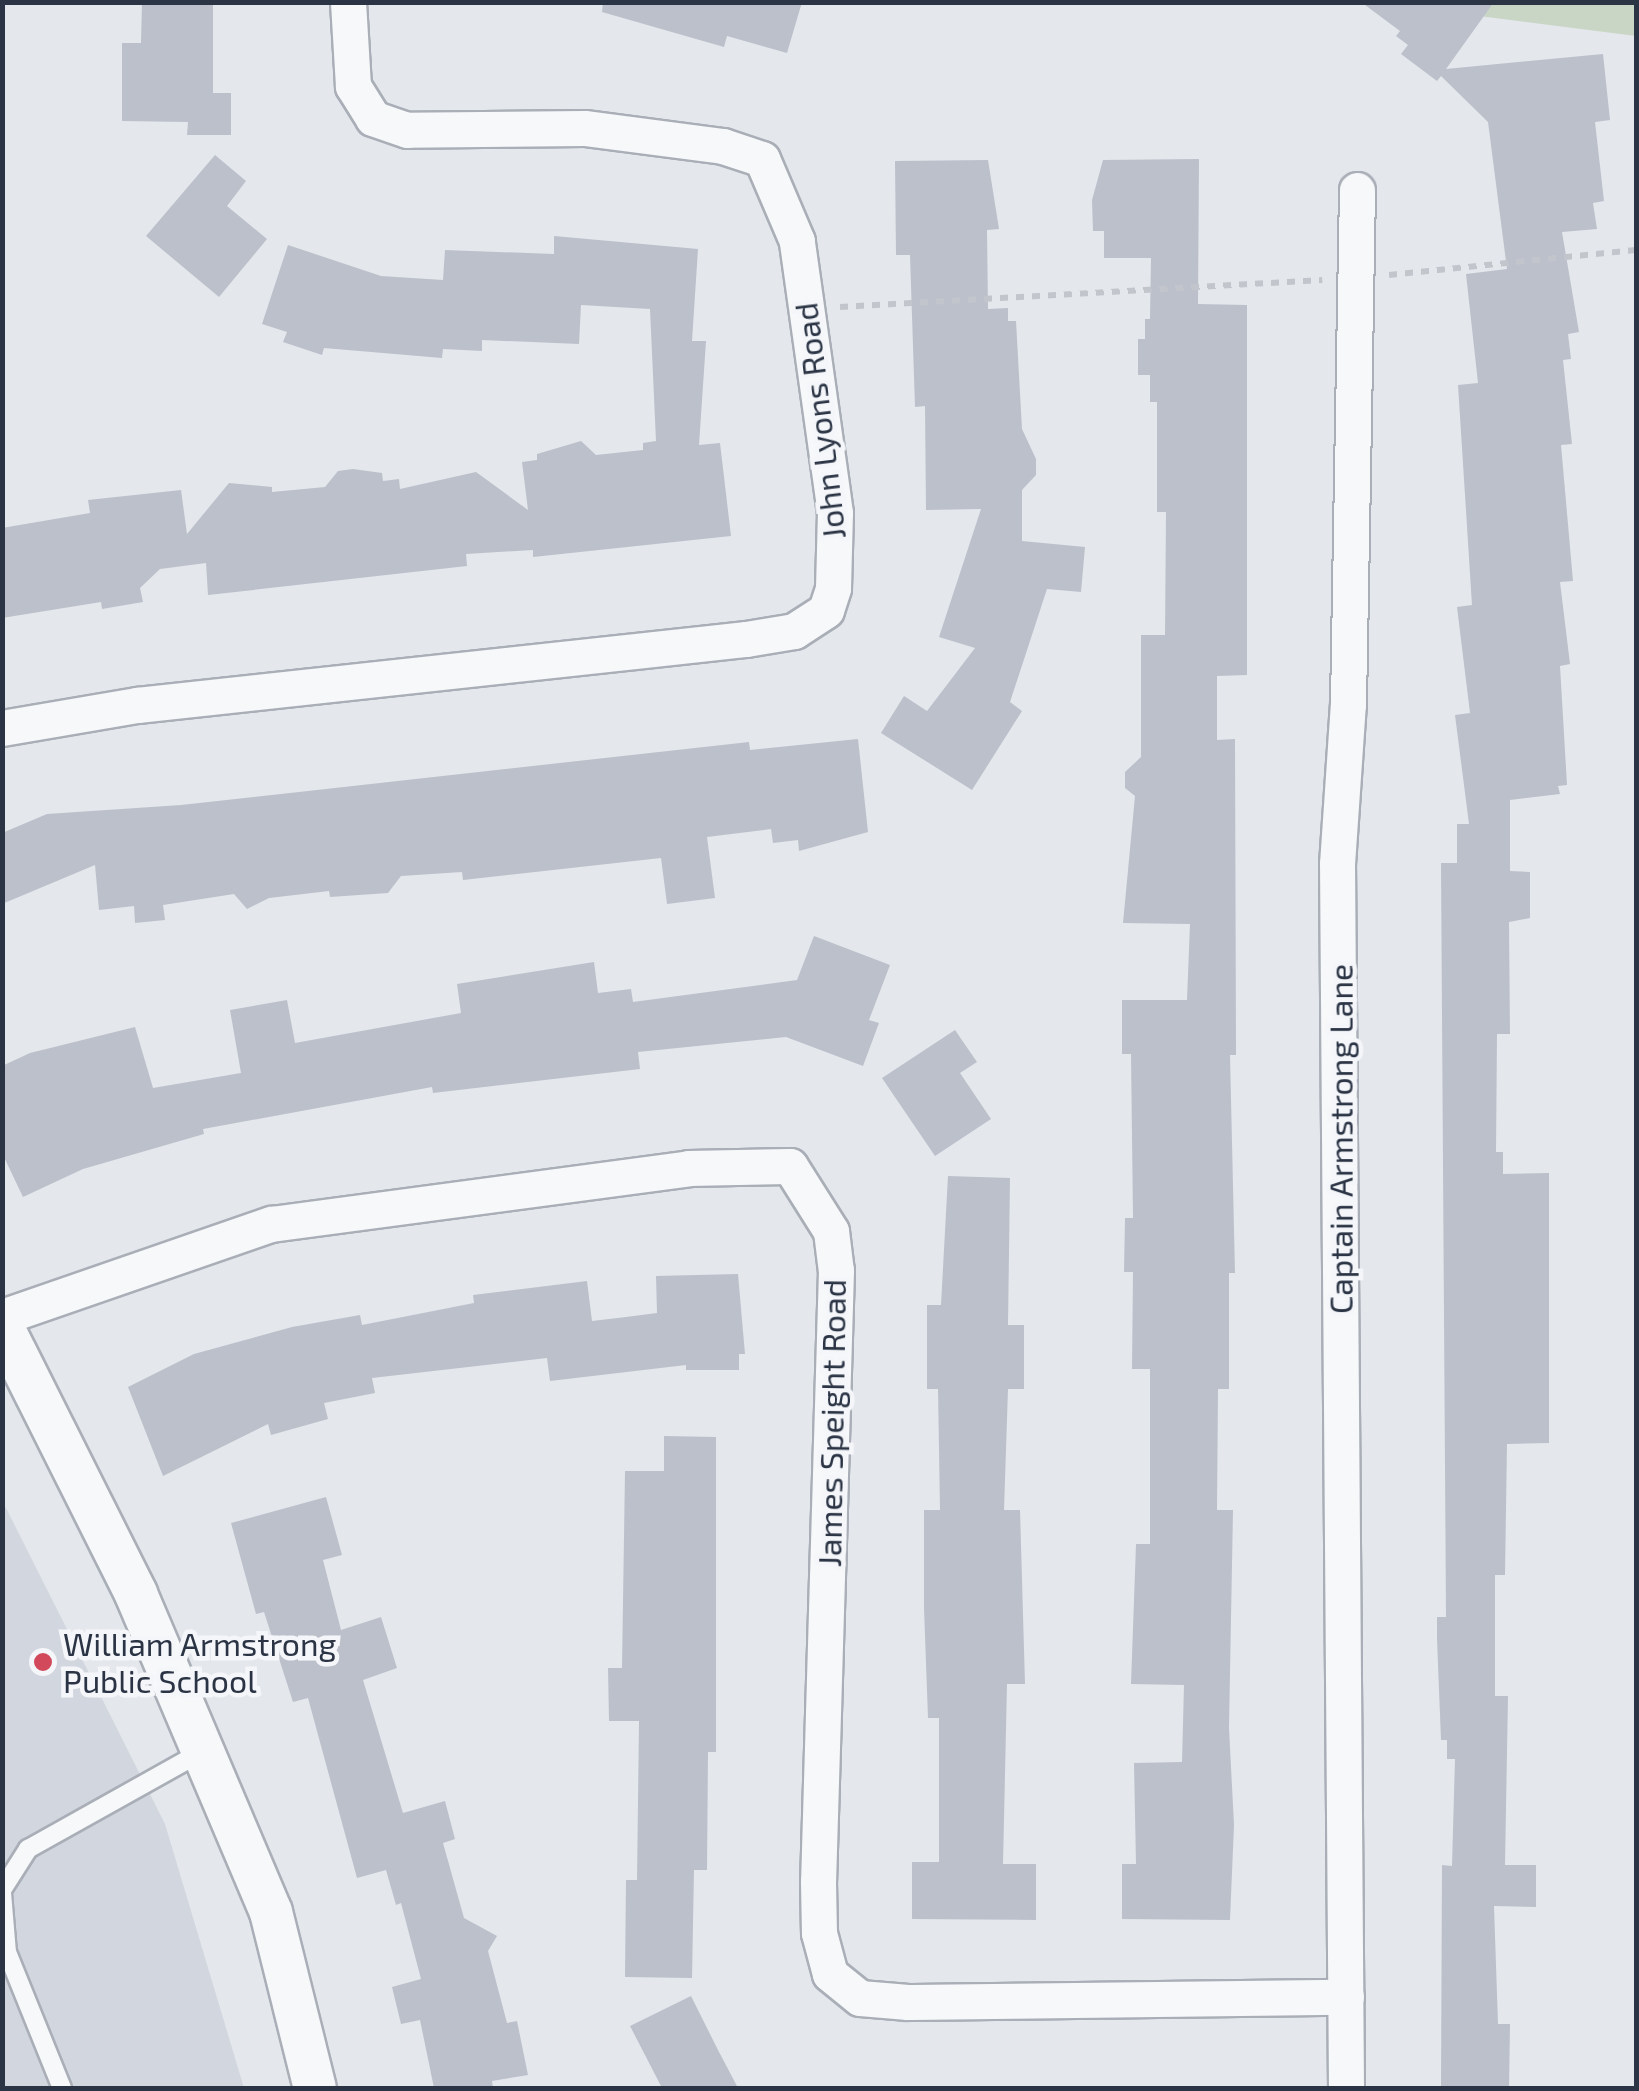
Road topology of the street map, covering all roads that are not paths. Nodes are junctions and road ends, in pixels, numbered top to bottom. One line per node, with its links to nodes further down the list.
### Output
1 (348, 2): 3 (street, John Lyons Road)
2 (1357, 190): 8 (street, Captain Armstrong Lane)
3 (2, 728)
4 (2, 1318): 8 (street, James Speight Road)
5 (2, 1326): 6 (street)
6 (204, 1750): 7 (lane); 10 (street)
7 (2, 1892): 9 (lane)
8 (1346, 1996): 11 (street, Captain Armstrong Lane)
9 (62, 2088)
10 (315, 2088)
11 (1346, 2088)

